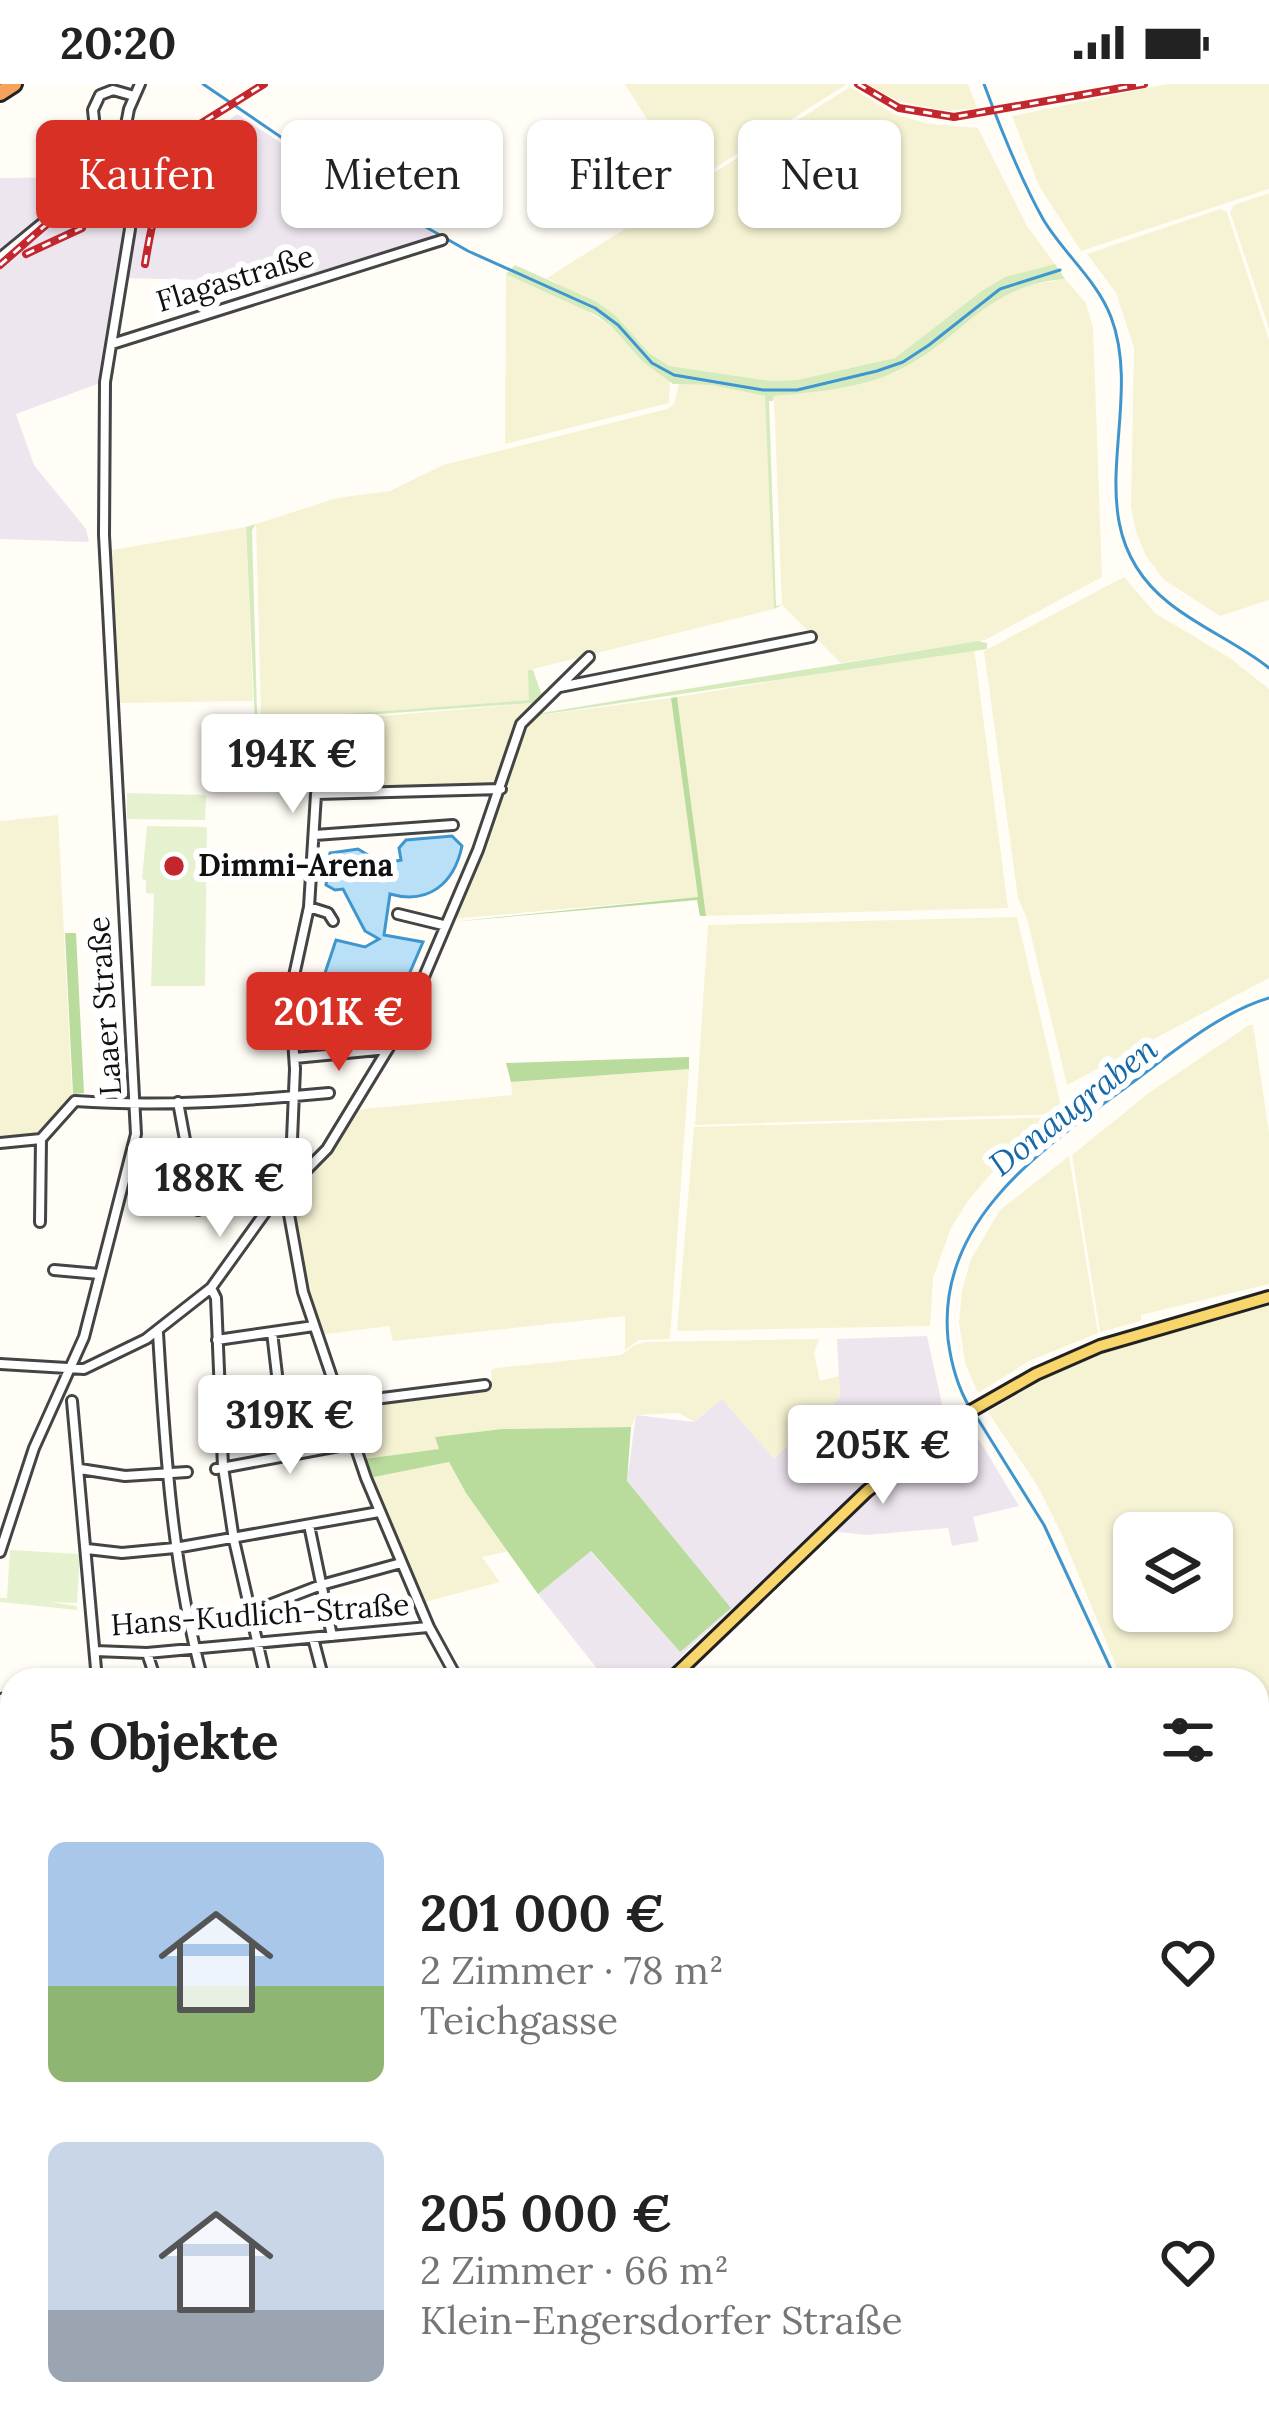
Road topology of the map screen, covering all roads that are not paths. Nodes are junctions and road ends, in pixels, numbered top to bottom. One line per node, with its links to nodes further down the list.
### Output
1 (14, 84): 3 (highway)
2 (140, 84): 4 (street, Laaer Straße)
3 (0, 93)
4 (134, 96): 6 (street); 7 (street, Laaer Straße)
5 (442, 240): 7 (street, Flagastraße)
6 (0, 258)
7 (111, 344): 25 (street, Laaer Straße)
8 (811, 637): 10 (street)
9 (589, 657): 10 (street)
10 (560, 687): 11 (street)
11 (501, 789): 13 (street); 17 (street)
12 (453, 825): 13 (street)
13 (315, 835): 14 (street)
14 (309, 908): 16 (street); 18 (street)
15 (398, 914): 17 (street)
16 (333, 921)
17 (443, 925): 19 (street)
18 (290, 1004): 19 (street); 21 (street)
19 (411, 1004): 20 (street)
20 (388, 1049): 21 (street); 28 (street)
21 (295, 1058): 23 (street)
22 (329, 1093): 23 (street)
23 (294, 1096): 24 (street); 28 (street)
24 (178, 1102): 25 (street); 30 (street)
25 (135, 1104): 26 (street); 33 (street, Laaer Straße)
26 (41, 1139): 27 (street); 31 (street)
27 (0, 1144)
28 (302, 1174): 29 (street)
29 (285, 1192): 34 (street); 36 (street)
30 (198, 1210)
31 (40, 1222)
32 (54, 1270): 33 (street)
33 (99, 1274): 41 (street, Laaer Straße)
34 (211, 1288): 37 (street); 39 (street)
35 (1269, 1297): 74 (main road)
36 (314, 1325): 38 (street); 45 (street)
37 (158, 1331): 41 (street); 50 (street)
38 (272, 1333): 39 (street); 44 (street)
39 (218, 1340): 44 (street)
40 (0, 1364): 41 (street)
41 (71, 1368): 52 (street, Laaer Straße)
42 (485, 1385): 45 (street)
43 (72, 1401): 48 (street)
44 (220, 1402): 47 (street)
45 (343, 1402): 46 (street)
46 (356, 1443): 47 (street); 51 (street)
47 (220, 1468): 54 (street)
48 (80, 1469): 50 (street); 56 (street)
49 (187, 1472): 50 (street)
50 (166, 1475): 55 (street)
51 (379, 1511): 53 (street); 58 (street)
52 (5, 1518): 57 (street, Laaer Straße)
53 (309, 1526): 54 (street); 59 (street)
54 (234, 1540): 55 (street); 60 (street)
55 (176, 1549): 56 (street); 65 (street)
56 (87, 1550): 66 (street)
57 (0, 1552)
58 (401, 1563): 59 (street); 61 (street)
59 (321, 1585): 60 (street); 62 (street)
60 (251, 1612): 64 (street)
61 (429, 1627): 62 (street, Hans-Kudlich-Straße); 73 (street)
62 (332, 1636): 63 (street, Hans-Kudlich-Straße)
63 (314, 1638): 64 (street, Hans-Kudlich-Straße); 72 (street)
64 (258, 1643): 65 (street, Hans-Kudlich-Straße); 71 (street)
65 (195, 1648): 67 (street, Hans-Kudlich-Straße); 70 (street)
66 (95, 1651): 67 (street, Hans-Kudlich-Straße); 68 (street)
67 (147, 1653): 69 (street)
68 (96, 1668)
69 (152, 1668)
70 (200, 1668)
71 (263, 1668)
72 (321, 1668)
73 (451, 1668)
74 (682, 1668)

